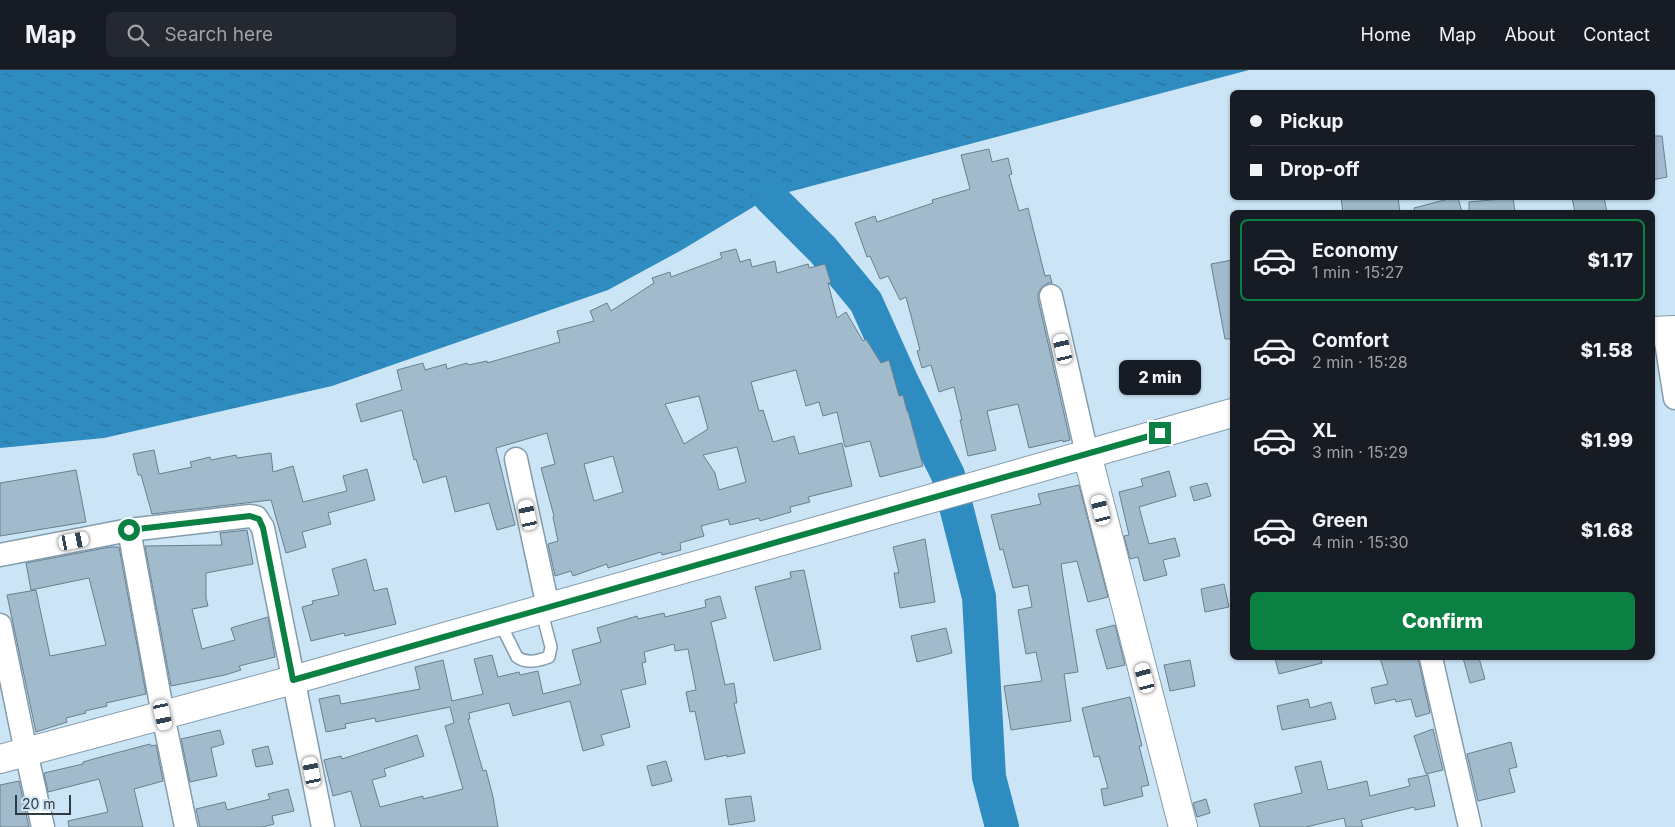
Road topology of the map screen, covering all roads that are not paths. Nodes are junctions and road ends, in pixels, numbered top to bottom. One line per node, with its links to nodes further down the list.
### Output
1 (1050, 296): 5 (street)
2 (1664, 330): 3 (street)
3 (1675, 398)
4 (1230, 414): 5 (main road)
5 (1087, 454): 9 (main road); 20 (main road)
6 (516, 459): 9 (street)
7 (129, 530): 8 (street); 13 (street); 14 (street)
8 (0, 554)
9 (544, 608): 10 (main road); 10 (lane)
10 (499, 622): 13 (main road)
11 (0, 625): 15 (street)
12 (1431, 660): 21 (street)
13 (293, 680): 14 (main road); 19 (street)
14 (163, 715): 15 (main road); 18 (street)
15 (26, 752): 16 (main road); 17 (street)
16 (0, 759)
17 (44, 827)
18 (186, 827)
19 (323, 827)
20 (1183, 827)
21 (1470, 827)

